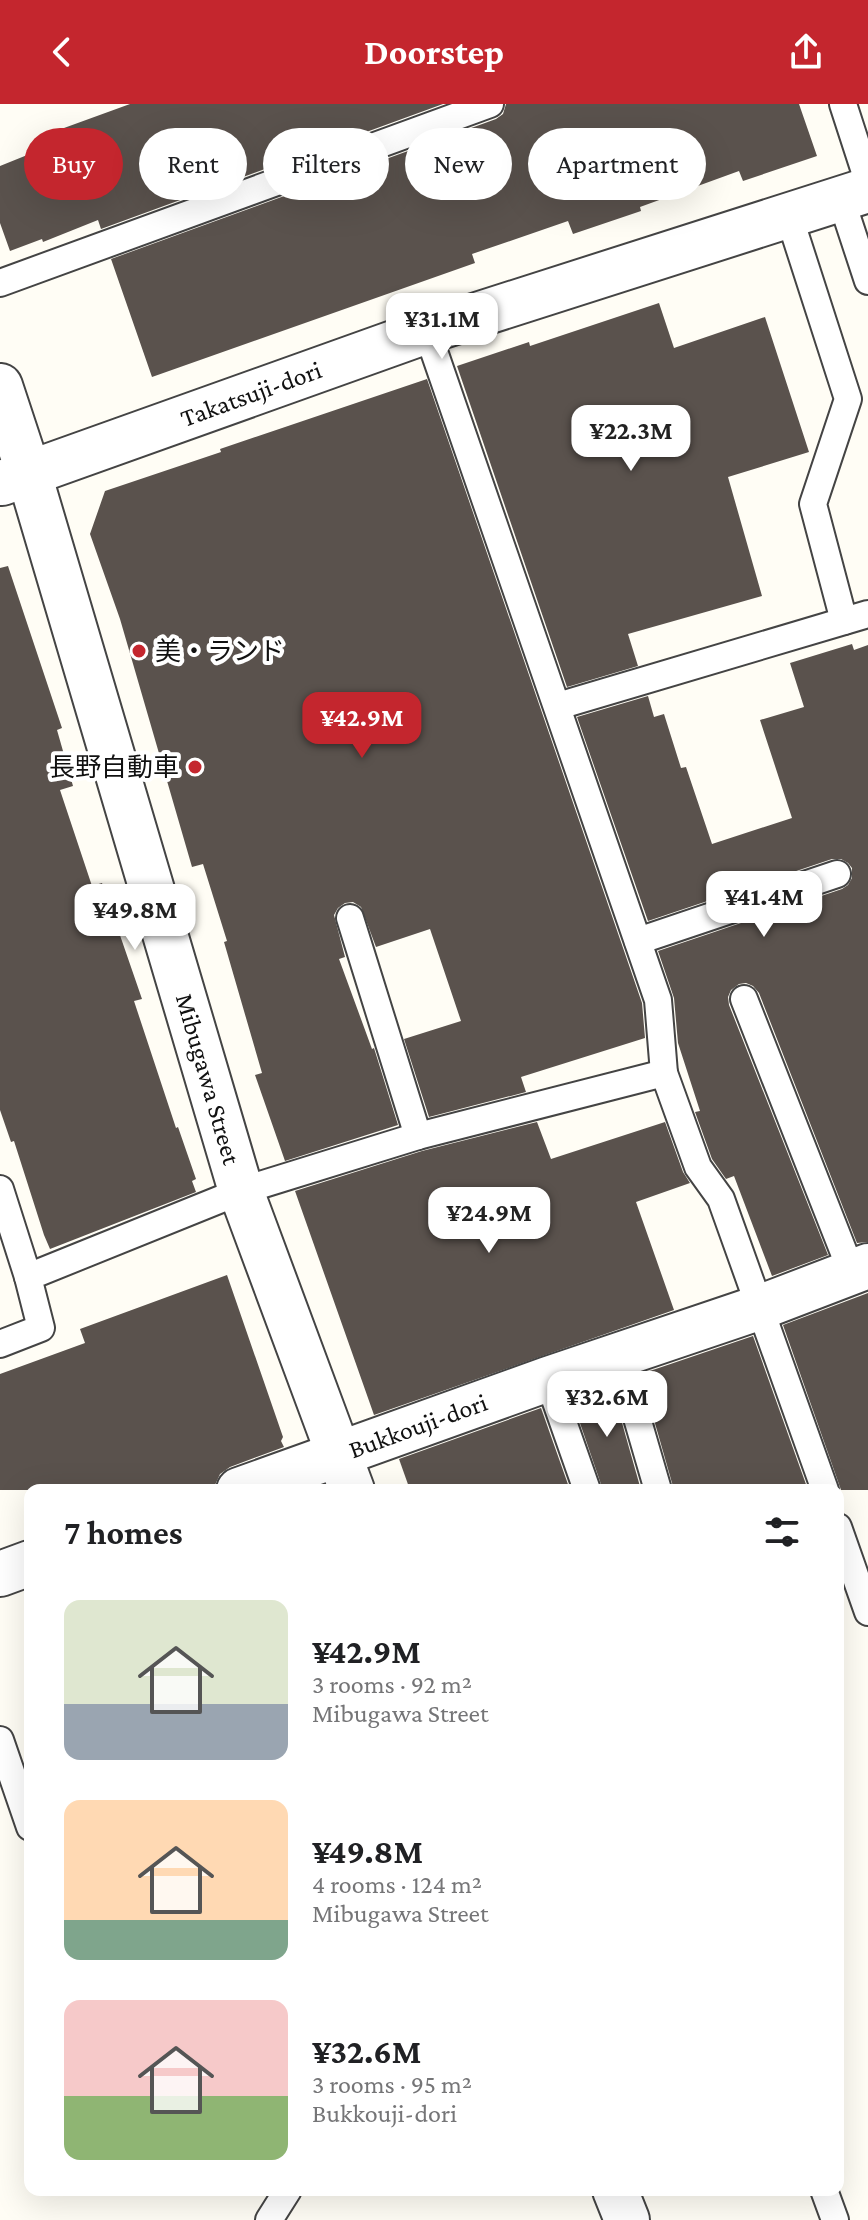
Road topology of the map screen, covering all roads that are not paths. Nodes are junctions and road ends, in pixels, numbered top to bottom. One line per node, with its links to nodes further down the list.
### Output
1 (490, 104): 6 (lane)
2 (843, 104): 3 (lane)
3 (859, 190): 4 (street, Takatsuji-dori); 5 (lane)
4 (789, 216): 7 (street, Takatsuji-dori); 10 (lane)
5 (868, 281)
6 (0, 283)
7 (427, 331): 9 (street, Takatsuji-dori); 11 (lane)
8 (0, 386): 9 (street, Mibugawa Street)
9 (14, 479): 19 (street, Mibugawa Street)
10 (856, 618): 11 (lane)
11 (558, 706): 14 (lane)
12 (837, 874): 14 (lane)
13 (350, 918): 17 (lane)
14 (638, 941): 16 (lane)
15 (744, 999): 20 (lane)
16 (664, 1073): 17 (lane); 22 (lane)
17 (418, 1136): 19 (lane)
18 (0, 1189): 21 (lane)
19 (241, 1191): 21 (lane); 26 (street, Mibugawa Street)
20 (860, 1270): 22 (street, Bukkouji-dori)
21 (28, 1277): 23 (lane)
22 (761, 1307): 24 (street, Bukkouji-dori); 30 (lane)
23 (0, 1344)
24 (619, 1356): 25 (street, Bukkouji-dori); 29 (lane)
25 (548, 1379): 26 (street, Bukkouji-dori); 28 (lane)
26 (345, 1472): 27 (street, Bukkouji-dori)
27 (274, 1484)
28 (585, 1484)
29 (656, 1484)
30 (823, 1484)
31 (844, 1544): 34 (lane)
32 (24, 1565): 33 (street)
33 (0, 1574)
34 (868, 1612)
35 (0, 1740): 36 (lane)
36 (24, 1810)
37 (284, 2196): 40 (lane)
38 (617, 2196): 41 (street)
39 (826, 2196): 42 (lane)
40 (269, 2220)
41 (627, 2220)
42 (835, 2220)

